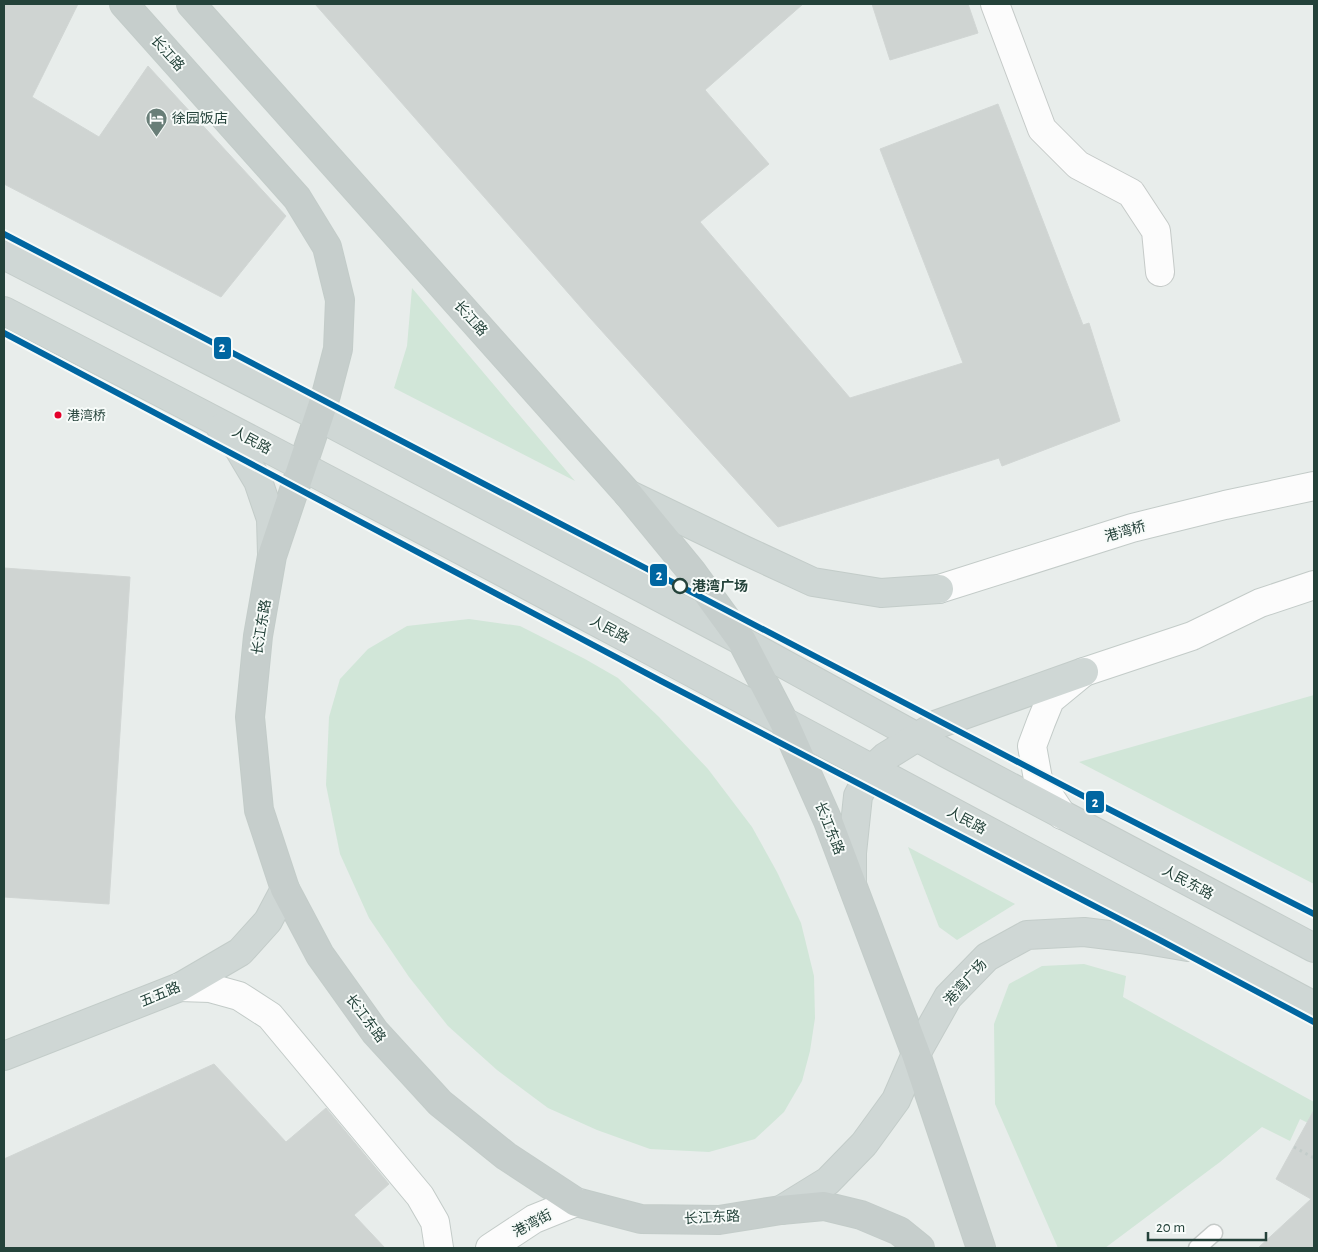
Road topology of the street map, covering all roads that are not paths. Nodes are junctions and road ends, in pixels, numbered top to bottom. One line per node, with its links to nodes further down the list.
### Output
1 (124, 4): 7 (highway, 长江路)
2 (191, 4): 11 (highway, 长江路)
3 (995, 4): 5 (main road)
4 (4, 254): 7 (main road)
5 (1160, 272)
6 (4, 311): 8 (main road, 人民路)
7 (319, 417): 9 (highway, 长江东路); 14 (main road)
8 (214, 419): 9 (main road, 人民路); 12 (main road)
9 (302, 466): 12 (highway, 长江东路); 16 (main road, 人民路)
10 (1314, 486): 11 (main road, 港湾桥)
11 (628, 494): 14 (highway, 长江路)
12 (272, 556): 21 (highway, 长江东路)
13 (1314, 585): 15 (main road)
14 (742, 640): 16 (highway, 长江东路); 17 (main road)
15 (1084, 672): 17 (main road); 19 (main road)
16 (784, 722): 18 (main road, 人民路); 20 (highway, 长江东路)
17 (916, 737): 18 (main road); 19 (main road)
18 (872, 769): 20 (main road); 23 (main road, 人民路)
19 (1062, 815): 22 (main road, 人民东路)
20 (852, 884): 26 (highway, 长江东路)
21 (285, 889): 24 (main road, 五五路); 28 (highway, 长江东路)
22 (1314, 948)
23 (1214, 952): 25 (main road); 26 (main road, 港湾广场)
24 (180, 987): 27 (main road, 五五路); 31 (main road)
25 (1314, 1006)
26 (916, 1054): 29 (main road, 港湾广场); 34 (highway, 长江东路)
27 (4, 1056)
28 (576, 1202): 29 (highway, 长江东路); 32 (main road, 港湾街)
29 (781, 1210): 33 (highway, 长江东路)
30 (1214, 1233): 35 (lane)
31 (439, 1248)
32 (490, 1248)
33 (920, 1248)
34 (980, 1248)
35 (1197, 1248)

